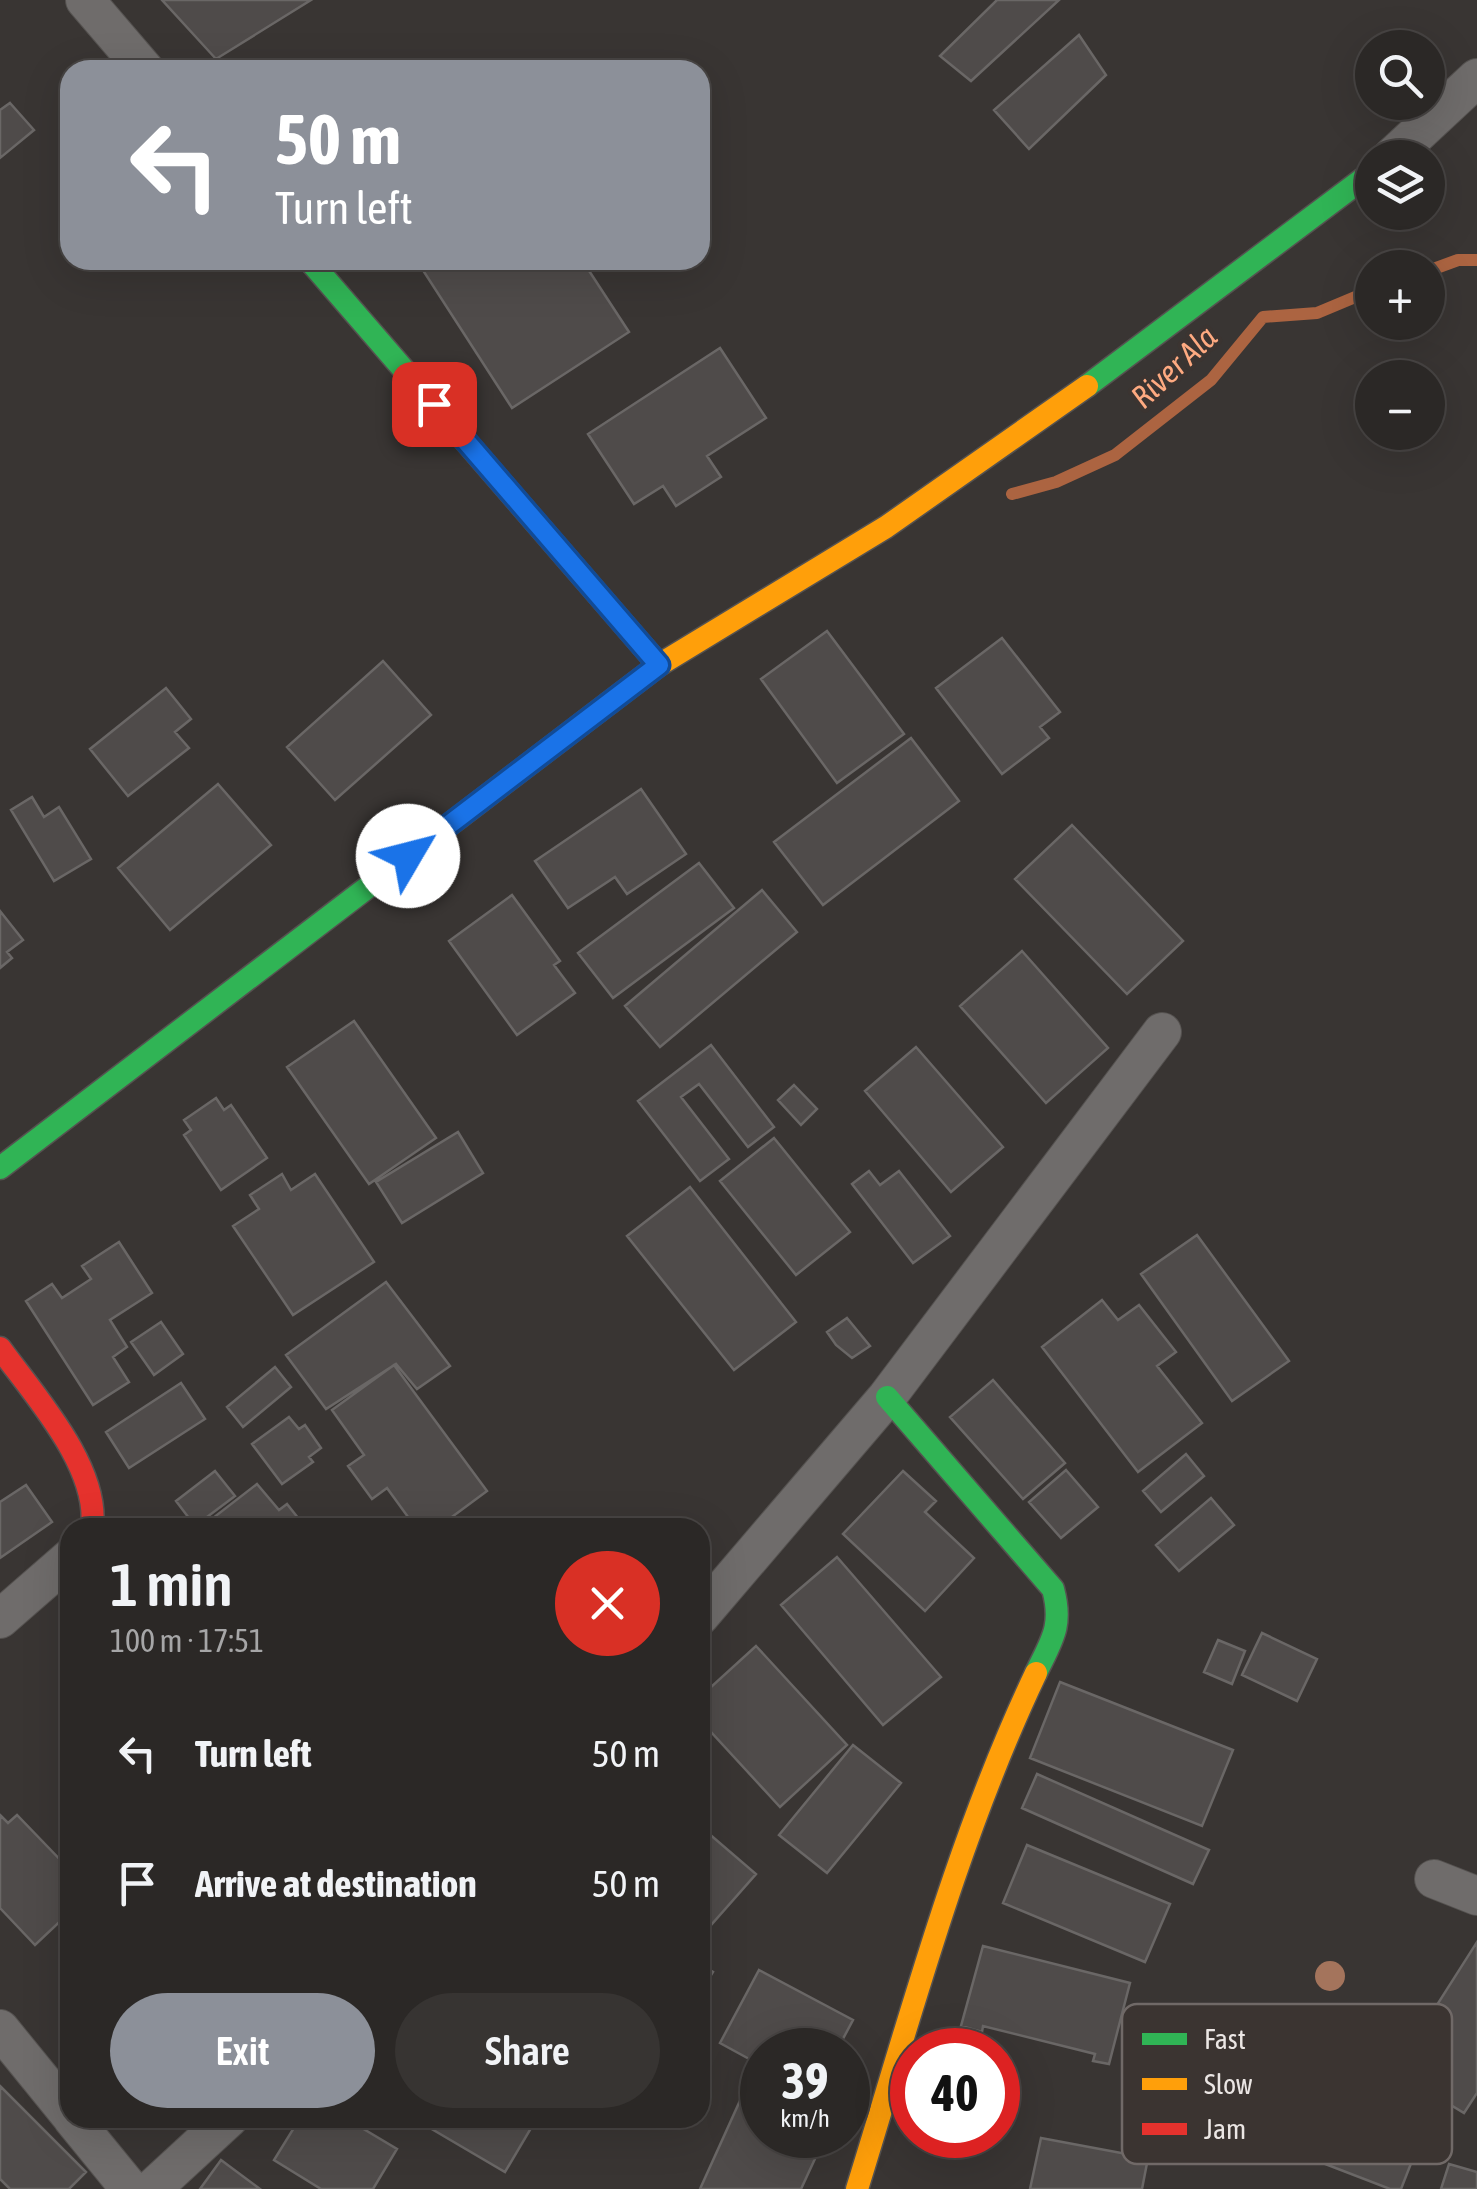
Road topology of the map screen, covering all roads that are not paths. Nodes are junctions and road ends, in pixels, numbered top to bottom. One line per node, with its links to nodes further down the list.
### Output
1 (85, 0): 2 (street)
2 (137, 60)
3 (1477, 78): 4 (street)
4 (1410, 140)
5 (1355, 185): 7 (street)
6 (319, 270): 7 (street)
7 (659, 665): 9 (street)
8 (1162, 1032): 11 (street)
9 (0, 1168)
10 (0, 1348): 12 (street)
11 (886, 1397): 14 (street); 24 (street)
12 (97, 1518)
13 (60, 1567): 15 (street)
14 (710, 1604)
15 (0, 1618)
16 (1434, 1879): 17 (street)
17 (1477, 1896)
18 (0, 2030): 19 (street)
19 (60, 2103)
20 (81, 2128): 22 (street)
21 (218, 2128): 23 (street)
22 (130, 2189)
23 (152, 2189)
24 (858, 2189)

